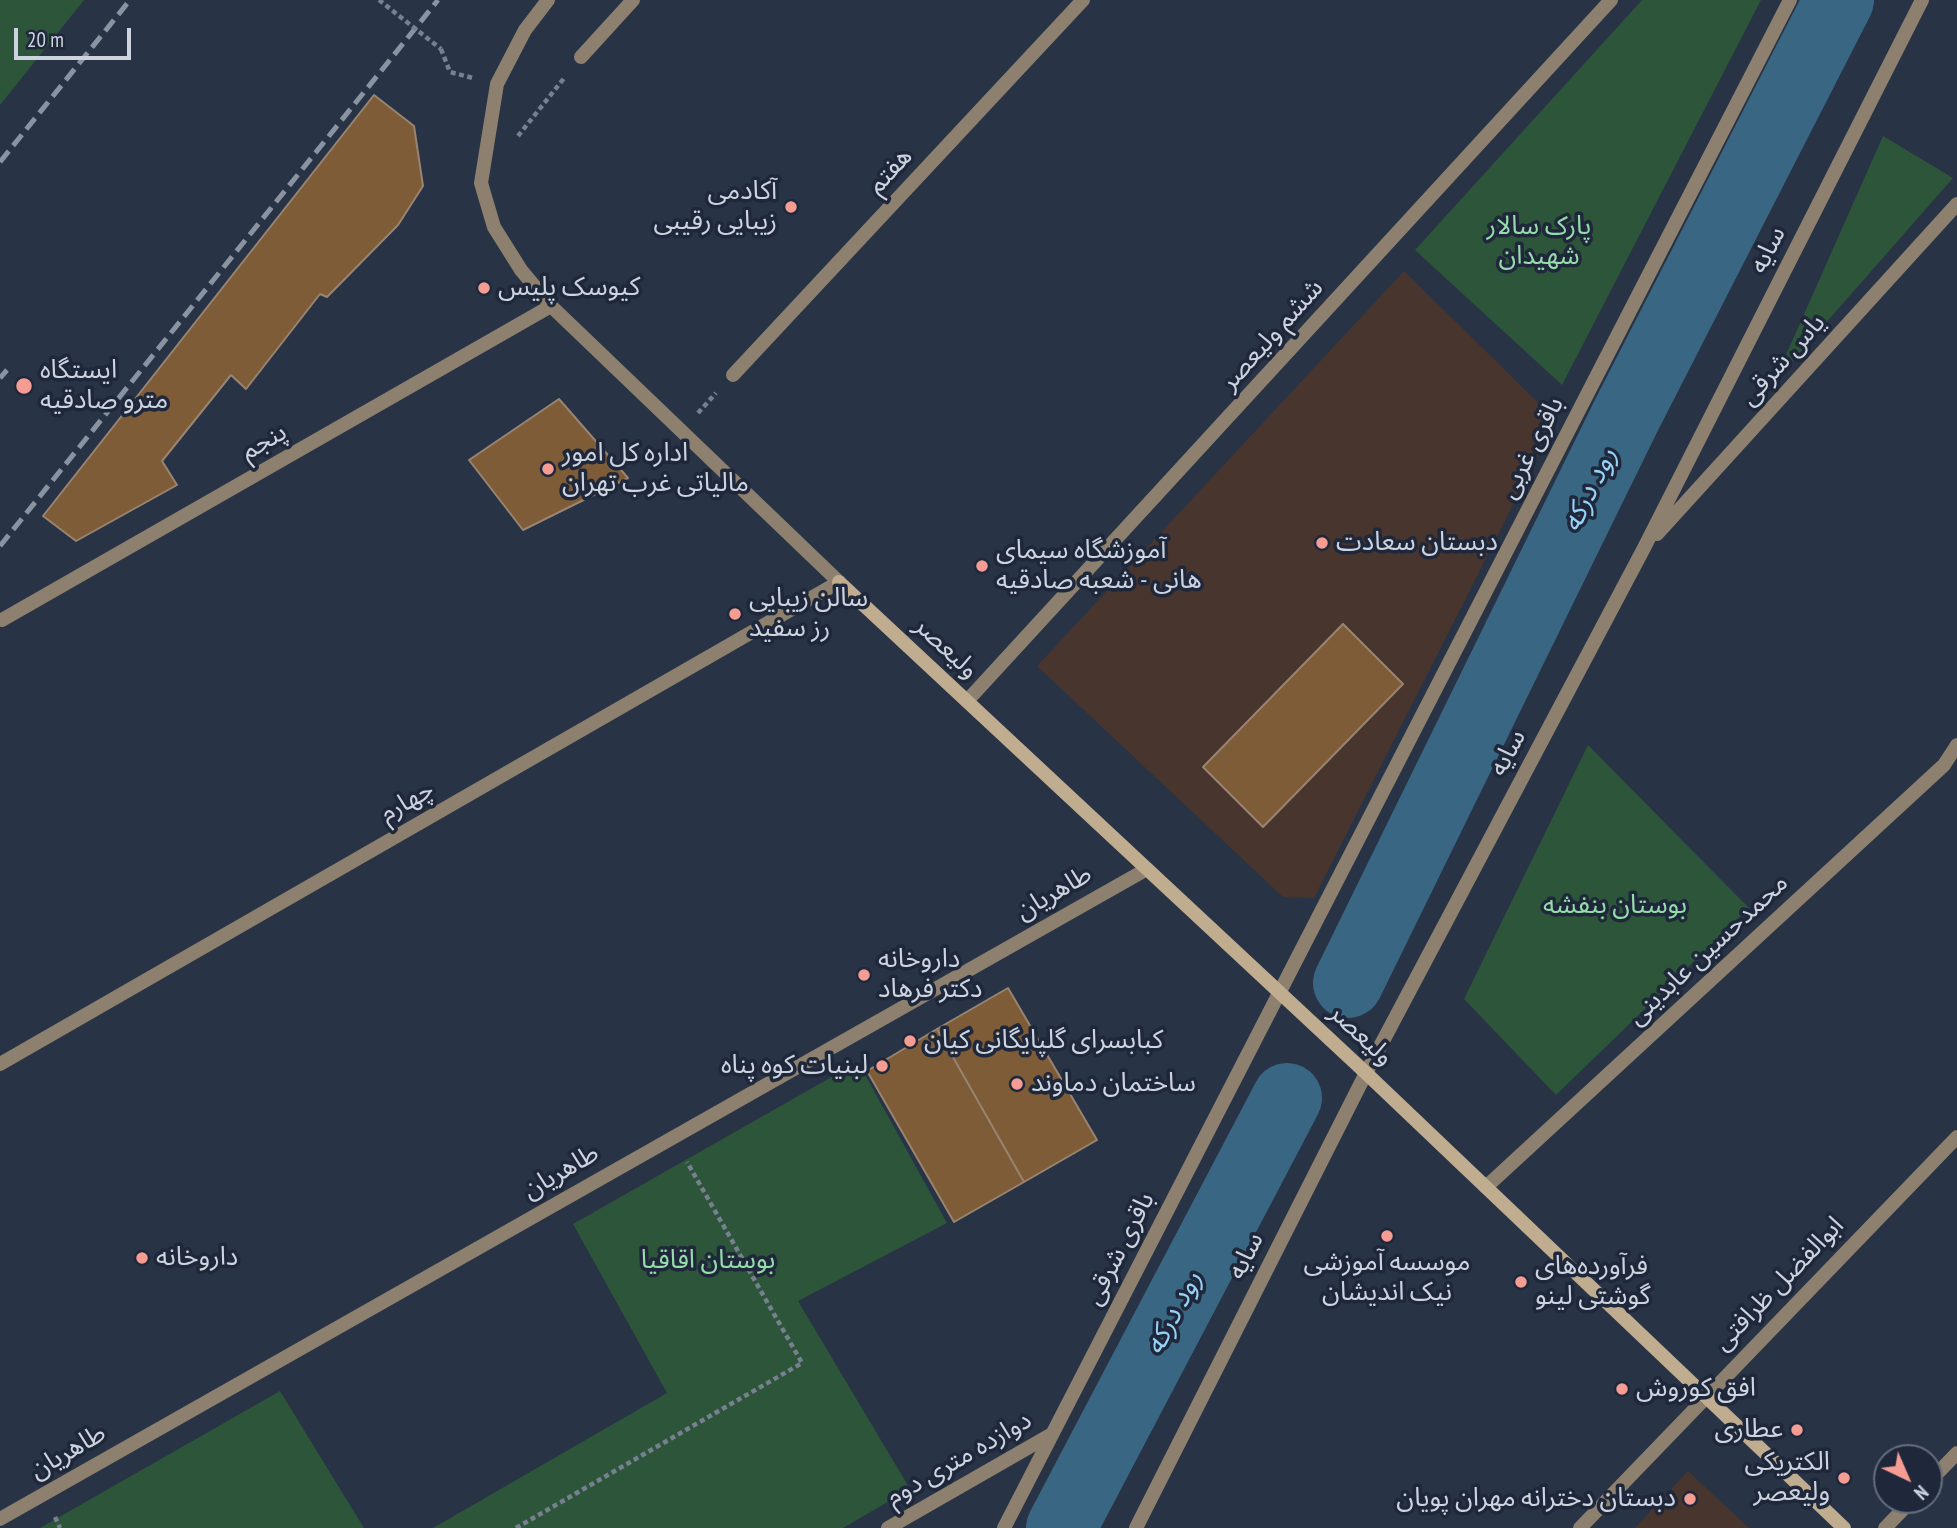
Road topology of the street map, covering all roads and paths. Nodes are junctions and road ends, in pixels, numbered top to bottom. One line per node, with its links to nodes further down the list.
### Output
1 (379, 0): 9 (path, bridge)
2 (548, 0): 12 (street)
3 (633, 0): 8 (street)
4 (1083, 0): 13 (street, هفتم)
5 (1611, 0): 18 (street, ششم ولیعصر)
6 (1790, 0): 21 (street, باقری غربی)
7 (1922, 0): 15 (street, سایه)
8 (581, 57): 10 (path)
9 (450, 72)
10 (514, 141)
11 (1957, 204): 15 (street, یاس شرقی)
12 (551, 306): 14 (street); 17 (street, پنجم)
13 (733, 375): 14 (path)
14 (680, 432): 16 (street)
15 (1644, 548): 23 (street, سایه)
16 (839, 582): 18 (main road, ولیعصر); 22 (street, چهارم)
17 (2, 620)
18 (967, 701): 20 (main road, ولیعصر)
19 (1957, 745): 26 (street, محمدحسین عابدینی)
20 (1147, 869): 21 (main road, ولیعصر); 24 (street, طاهریان)
21 (1280, 992): 23 (main road, ولیعصر); 28 (street, باقری شرقی)
22 (0, 1064)
23 (1366, 1073): 26 (main road, ولیعصر); 36 (street, سایه)
24 (673, 1137): 32 (street, طاهریان); 33 (path)
25 (1957, 1137): 27 (street, ابوالفضل ظرافتی)
26 (1486, 1187): 27 (main road, ولیعصر)
27 (1705, 1396): 37 (street, ابوالفضل ظرافتی); 38 (main road, ولیعصر)
28 (1053, 1433): 34 (street, دوازده متری دوم); 35 (street, باقری شرقی)
29 (1957, 1453): 30 (street)
30 (1943, 1468)
31 (1898, 1514): 39 (street)
32 (0, 1519)
33 (516, 1528)
34 (888, 1528)
35 (1004, 1528)
36 (1136, 1528)
37 (1580, 1528)
38 (1844, 1528)
39 (1885, 1528)

